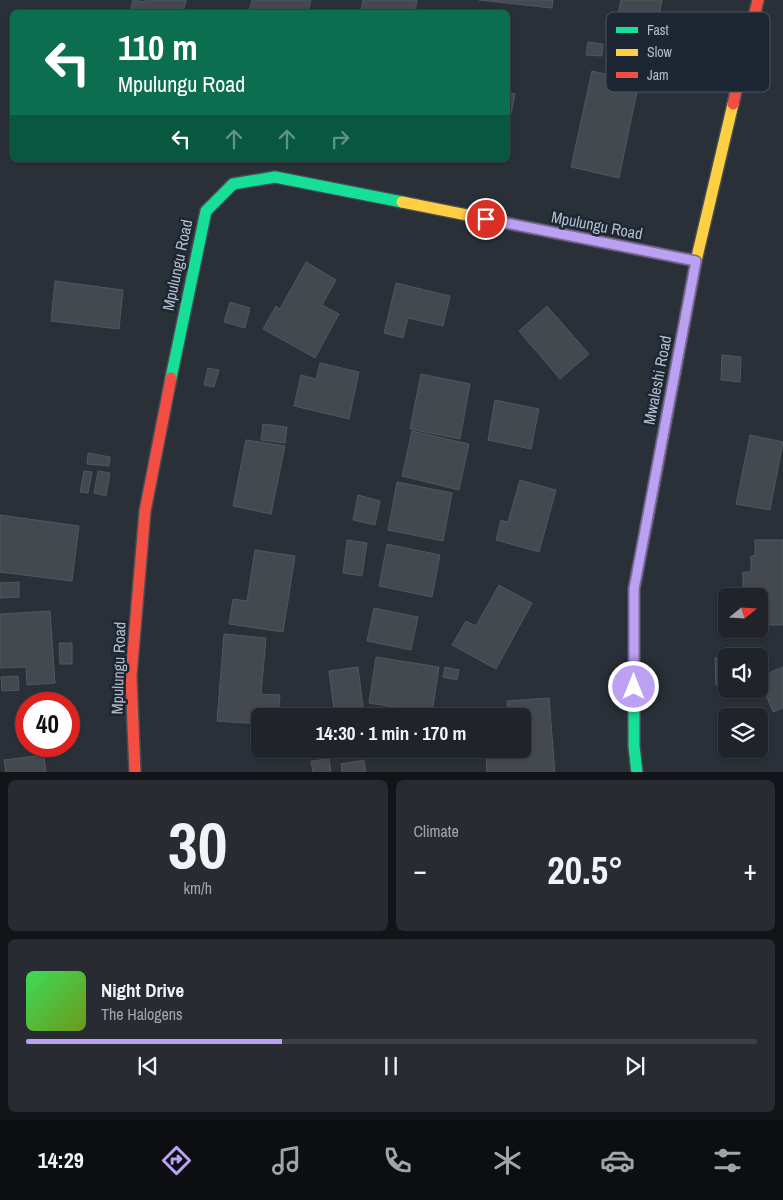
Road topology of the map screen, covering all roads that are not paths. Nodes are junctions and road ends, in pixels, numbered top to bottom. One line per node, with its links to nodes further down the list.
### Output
1 (736, 92): 2 (street, Mwaleshi Road)
2 (696, 261): 3 (street, Mpulungu Road); 4 (street, Mwaleshi Road)
3 (135, 772)
4 (637, 772)

